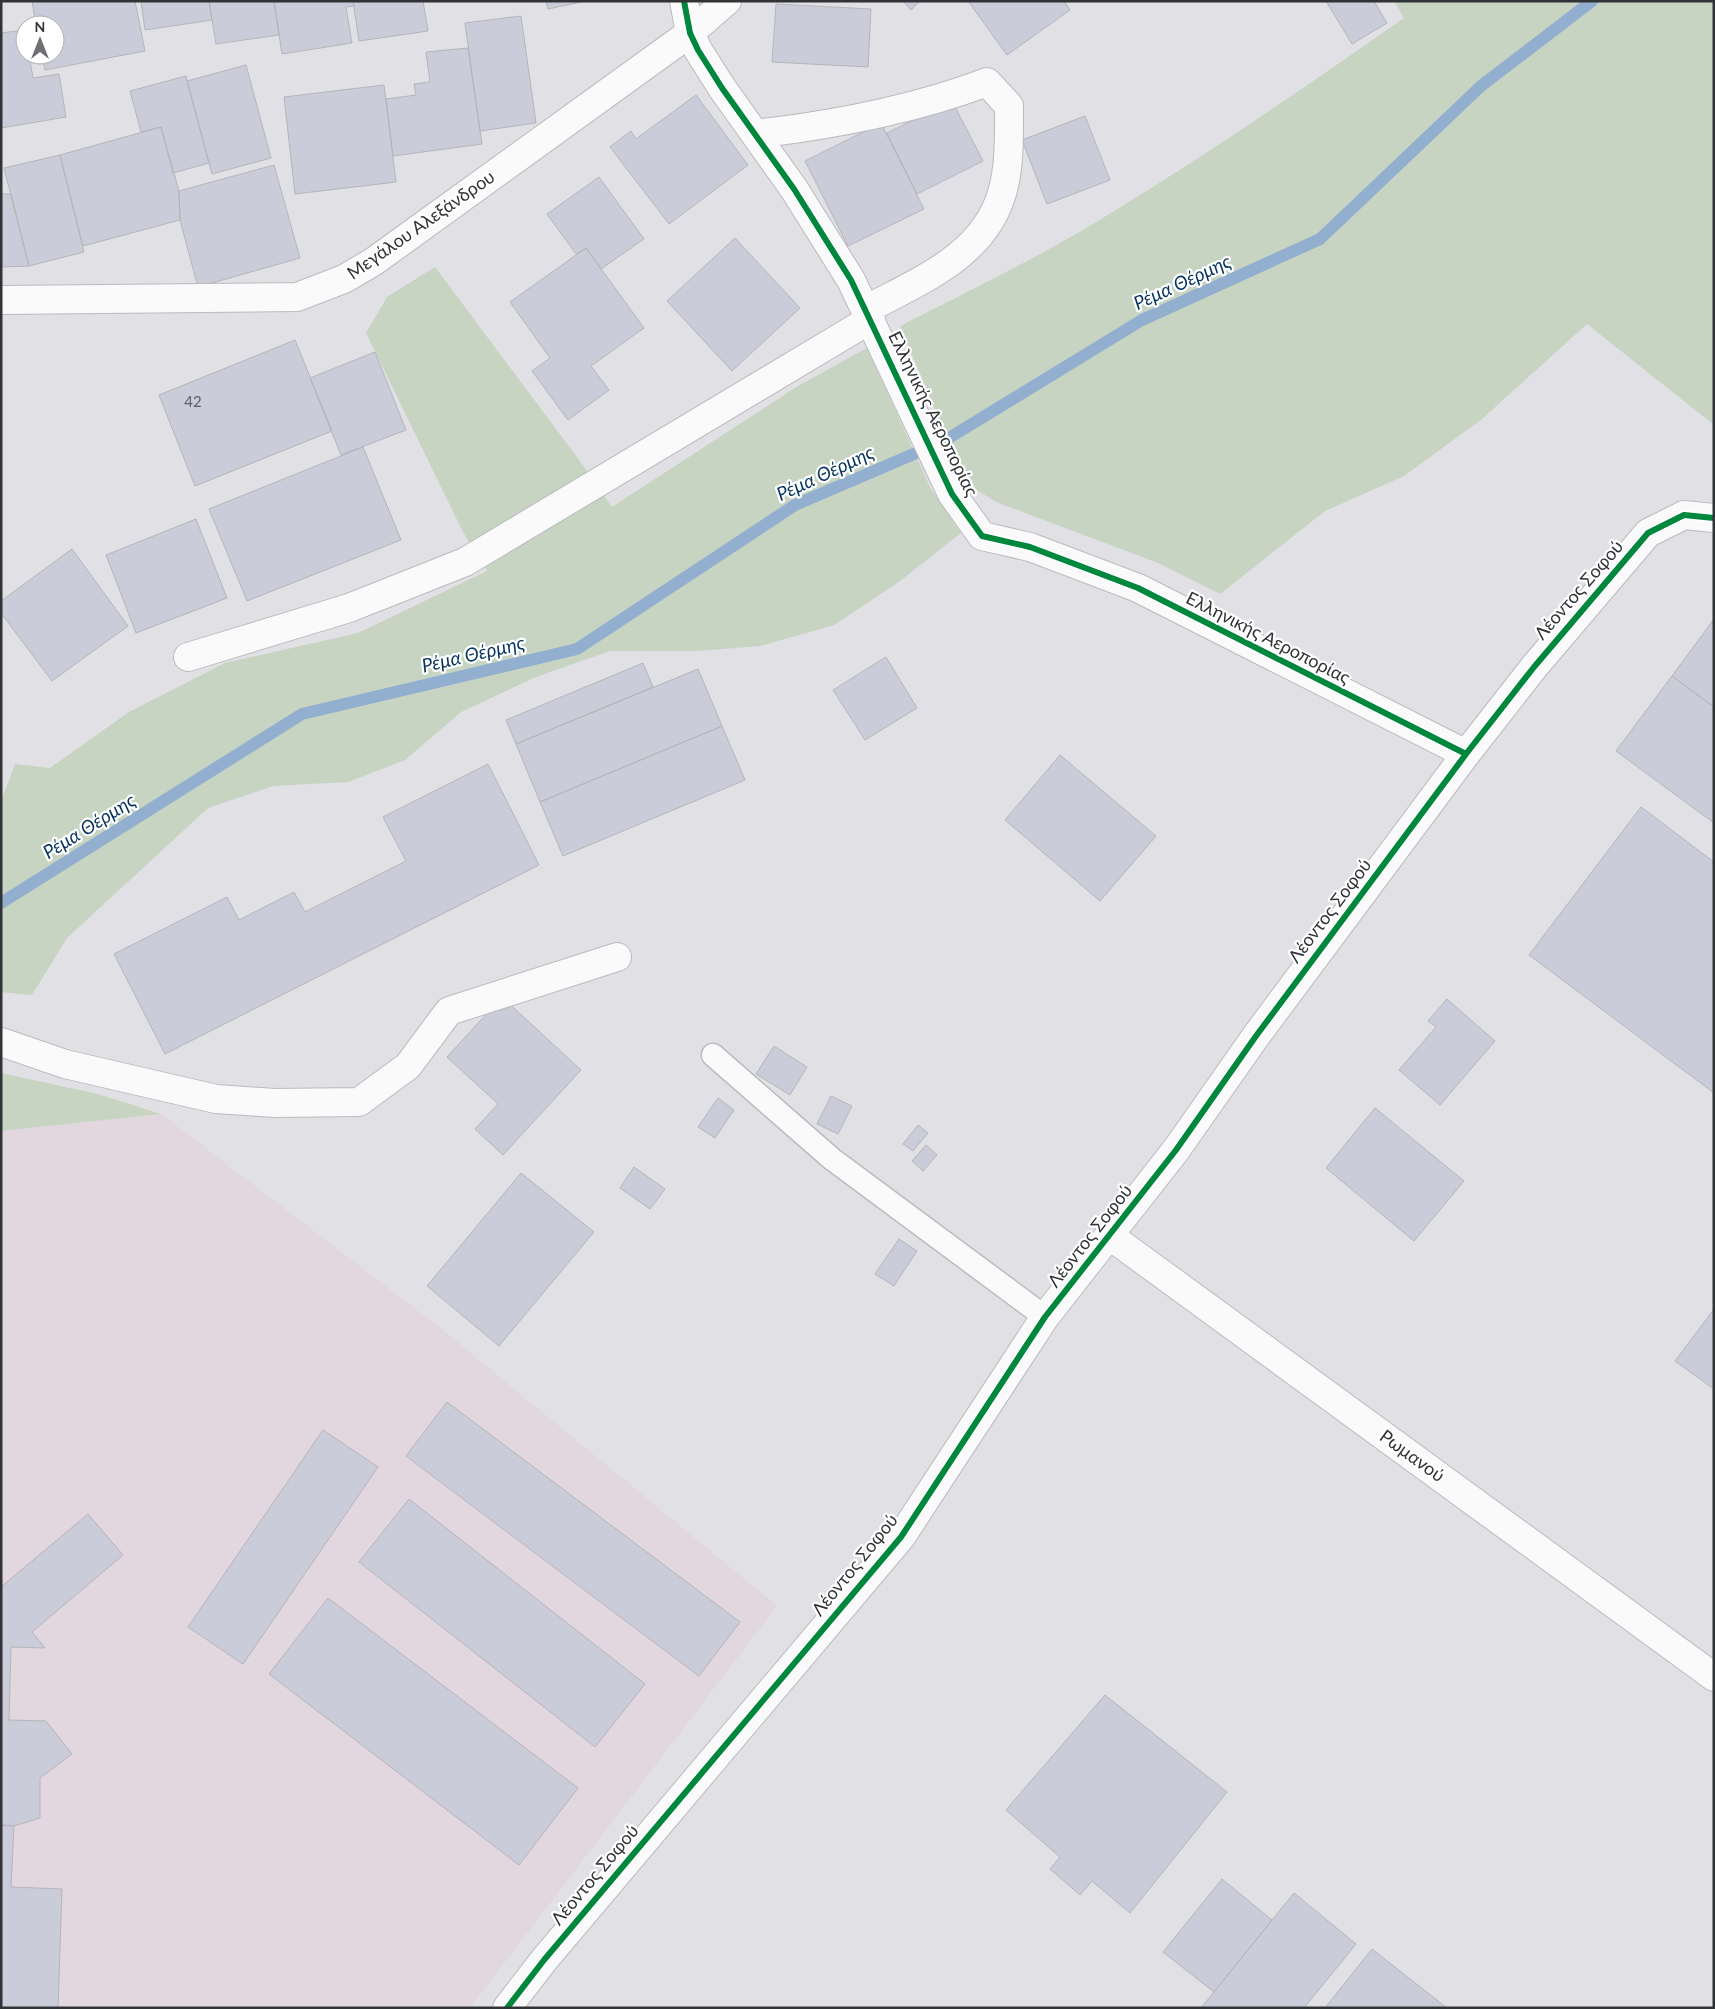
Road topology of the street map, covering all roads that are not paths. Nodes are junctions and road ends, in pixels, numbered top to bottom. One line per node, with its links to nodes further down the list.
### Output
1 (684, 1): 3 (street, Ελληνικής Αεροπορίας)
2 (727, 1): 3 (street, Μεγάλου Αλεξάνδρου)
3 (690, 33): 4 (street, Ελληνικής Αεροπορίας); 5 (street, Μεγάλου Αλεξάνδρου)
4 (755, 134): 6 (street, Ελληνικής Αεροπορίας); 6 (street)
5 (1, 300)
6 (869, 314): 8 (street); 9 (street, Ελληνικής Αεροπορίας)
7 (1714, 518): 9 (street, Λέοντος Σοφού)
8 (188, 657)
9 (1466, 754): 13 (street, Λέοντος Σοφού)
10 (617, 957): 11 (street)
11 (1, 1042)
12 (713, 1055): 14 (lane)
13 (1110, 1236): 14 (street, Λέοντος Σοφού); 15 (street, Ρωμανού)
14 (1045, 1316): 16 (street, Λέοντος Σοφού)
15 (1714, 1677)
16 (507, 2008)

